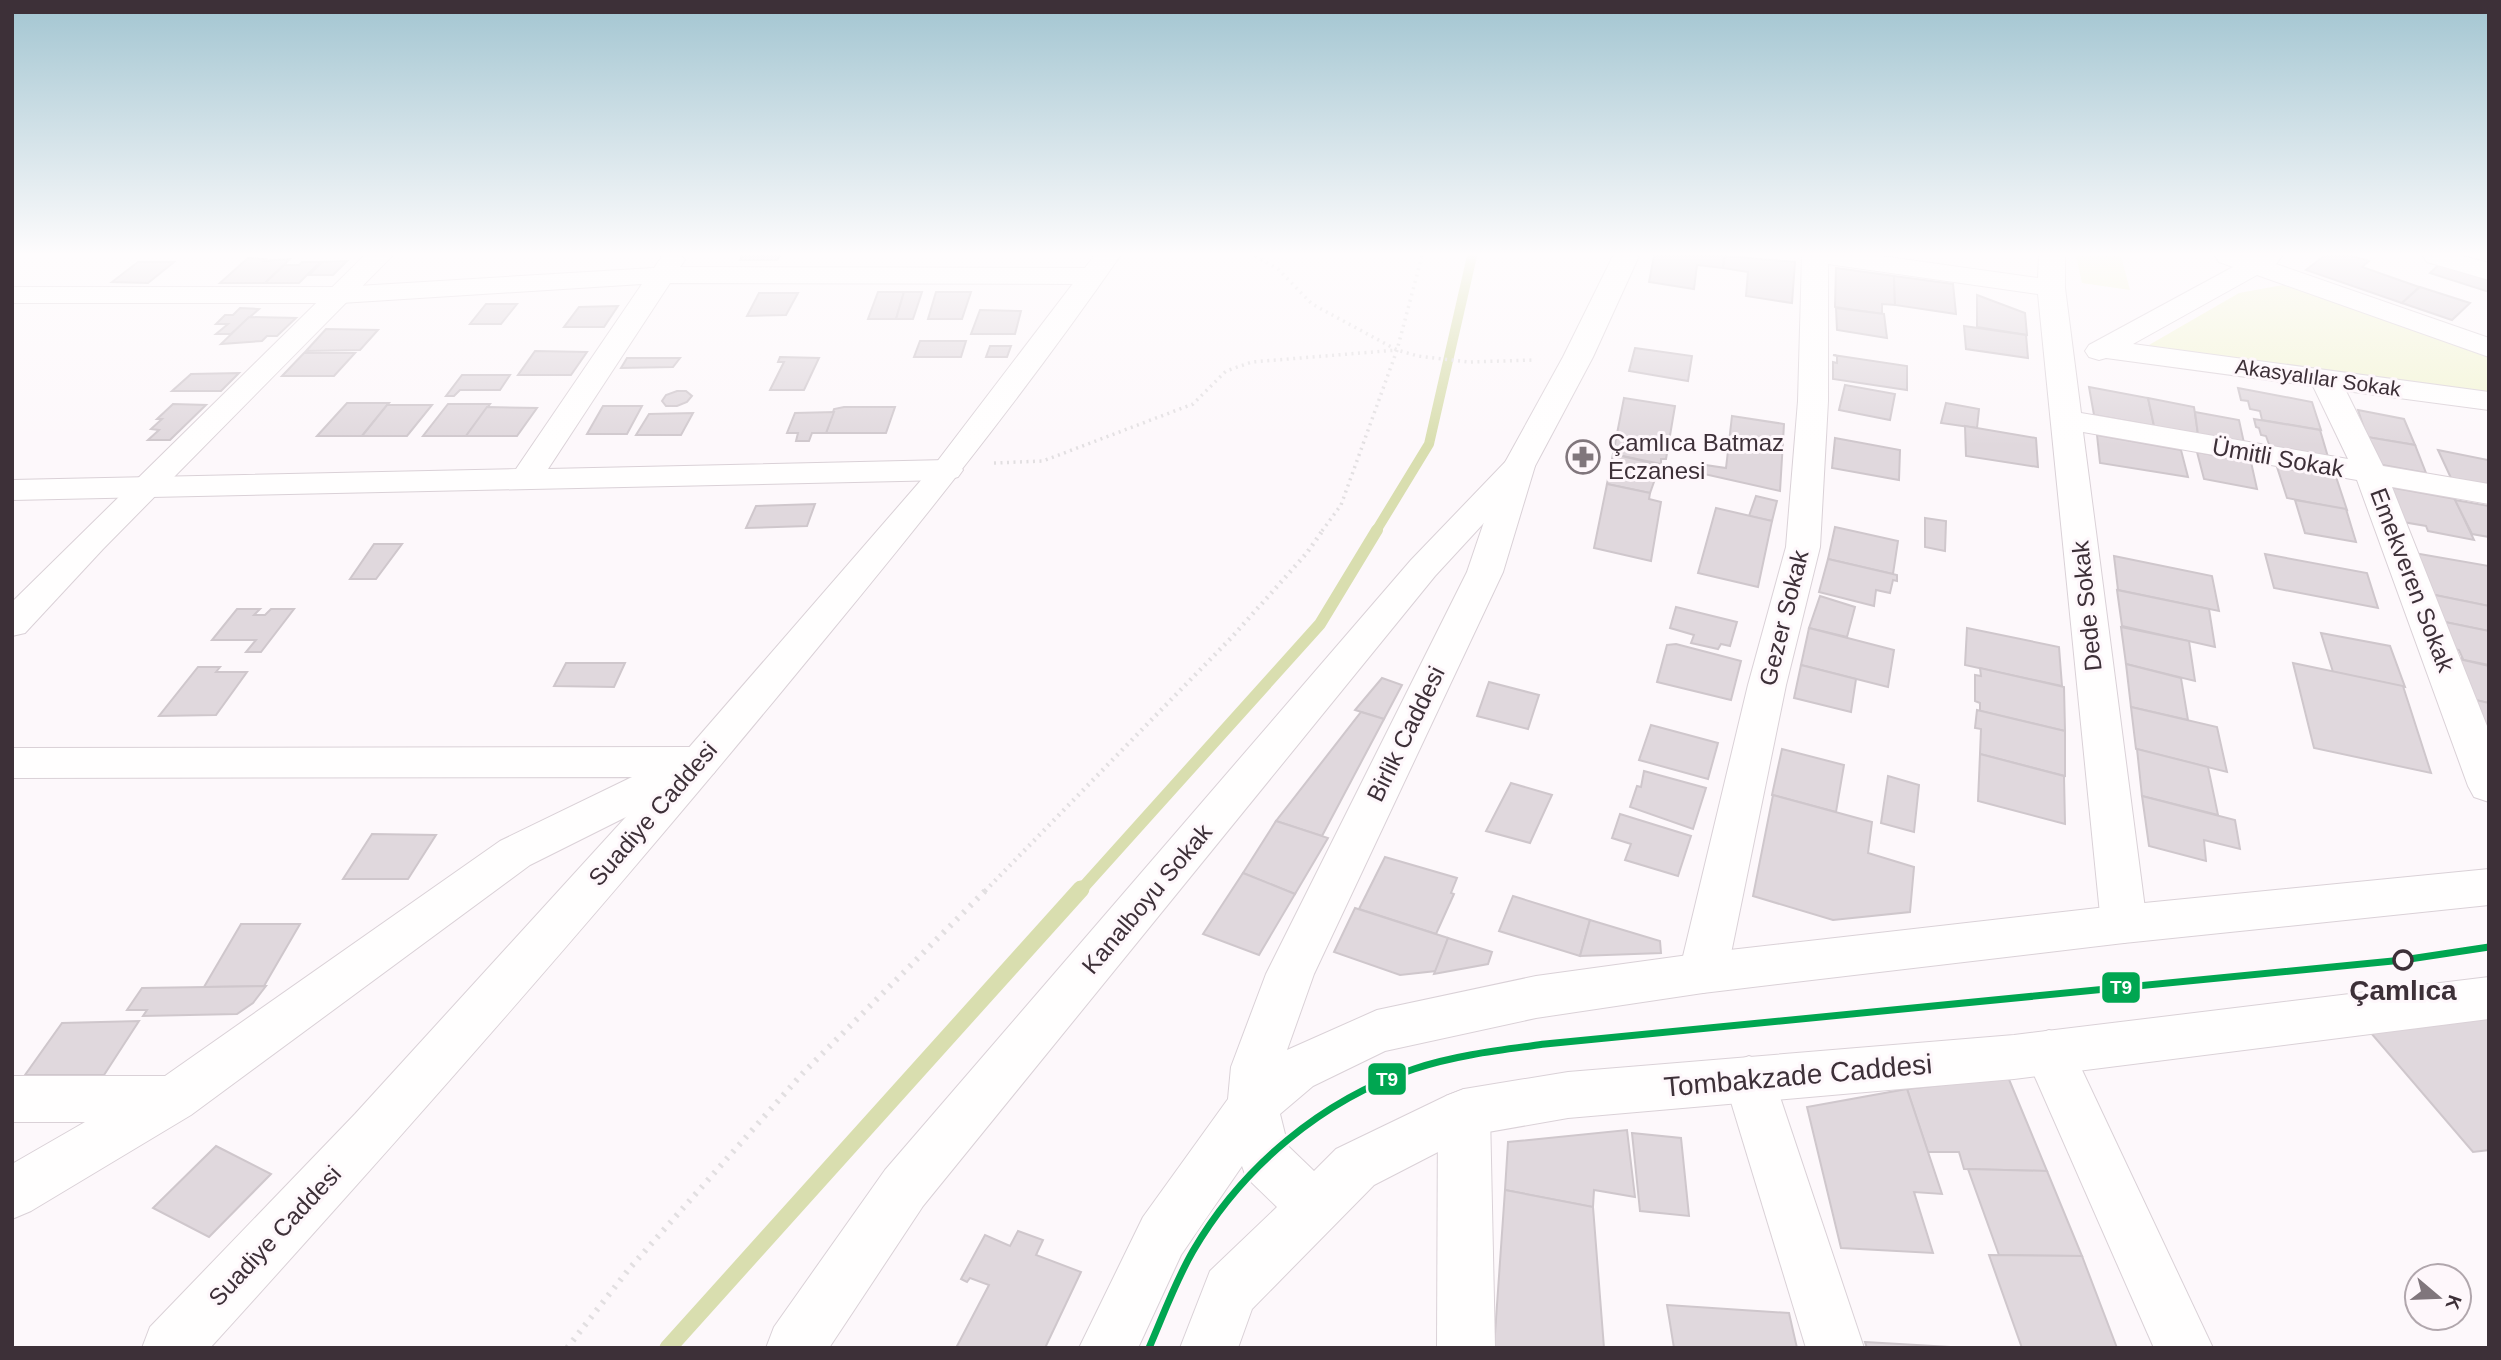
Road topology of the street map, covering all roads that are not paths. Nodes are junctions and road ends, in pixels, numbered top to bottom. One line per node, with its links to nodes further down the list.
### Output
1 (316, 319): 19 (street)
2 (632, 319): 18 (street)
3 (1058, 319): 16 (street, Suadiye Caddesi)
4 (1596, 319): 15 (street, Birlik Caddesi)
5 (1814, 319): 28 (street, Gezer Sokak)
6 (2057, 319): 11 (street, Dede Sokak)
7 (2158, 319): 10 (street)
8 (2415, 319): 9 (street)
9 (2489, 348)
10 (2105, 349): 11 (street); 12 (street, Akasyalılar Sokak)
11 (2061, 363): 14 (street, Dede Sokak)
12 (2325, 379): 13 (street, Akasyalılar Sokak); 17 (street, Emekveren Sokak)
13 (2489, 401)
14 (2068, 420): 17 (street, Ümitli Sokak); 27 (street, Dede Sokak)
15 (1519, 466): 35 (street, Birlik Caddesi); 39 (street, Kanalboyu Sokak)
16 (947, 470): 18 (street); 23 (street, Suadiye Caddesi)
17 (2371, 475): 21 (street, Ümitli Sokak); 25 (street, Emekveren Sokak)
18 (526, 478): 19 (street)
19 (143, 489): 20 (street); 22 (street)
20 (12, 490)
21 (2489, 494)
22 (12, 624)
23 (700, 762): 24 (street); 33 (street); 38 (street, Suadiye Caddesi)
24 (12, 763)
25 (2489, 786)
26 (2489, 887): 27 (street)
27 (2124, 924): 28 (street)
28 (1703, 973): 35 (street)
29 (2489, 998): 30 (street, Tombakzade Caddesi)
30 (2049, 1052): 31 (street, Tombakzade Caddesi); 44 (street)
31 (1749, 1079): 34 (street, Tombakzade Caddesi); 43 (street)
32 (12, 1099): 33 (street)
33 (173, 1099): 36 (street)
34 (1464, 1113): 37 (street, Tombakzade Caddesi); 42 (street)
35 (1238, 1127): 37 (street, Birlik Caddesi); 40 (street)
36 (12, 1193)
37 (1314, 1207): 41 (street, Tombakzade Caddesi)
38 (170, 1348)
39 (795, 1348)
40 (1108, 1348)
41 (1209, 1348)
42 (1466, 1348)
43 (1835, 1348)
44 (2184, 1348)

